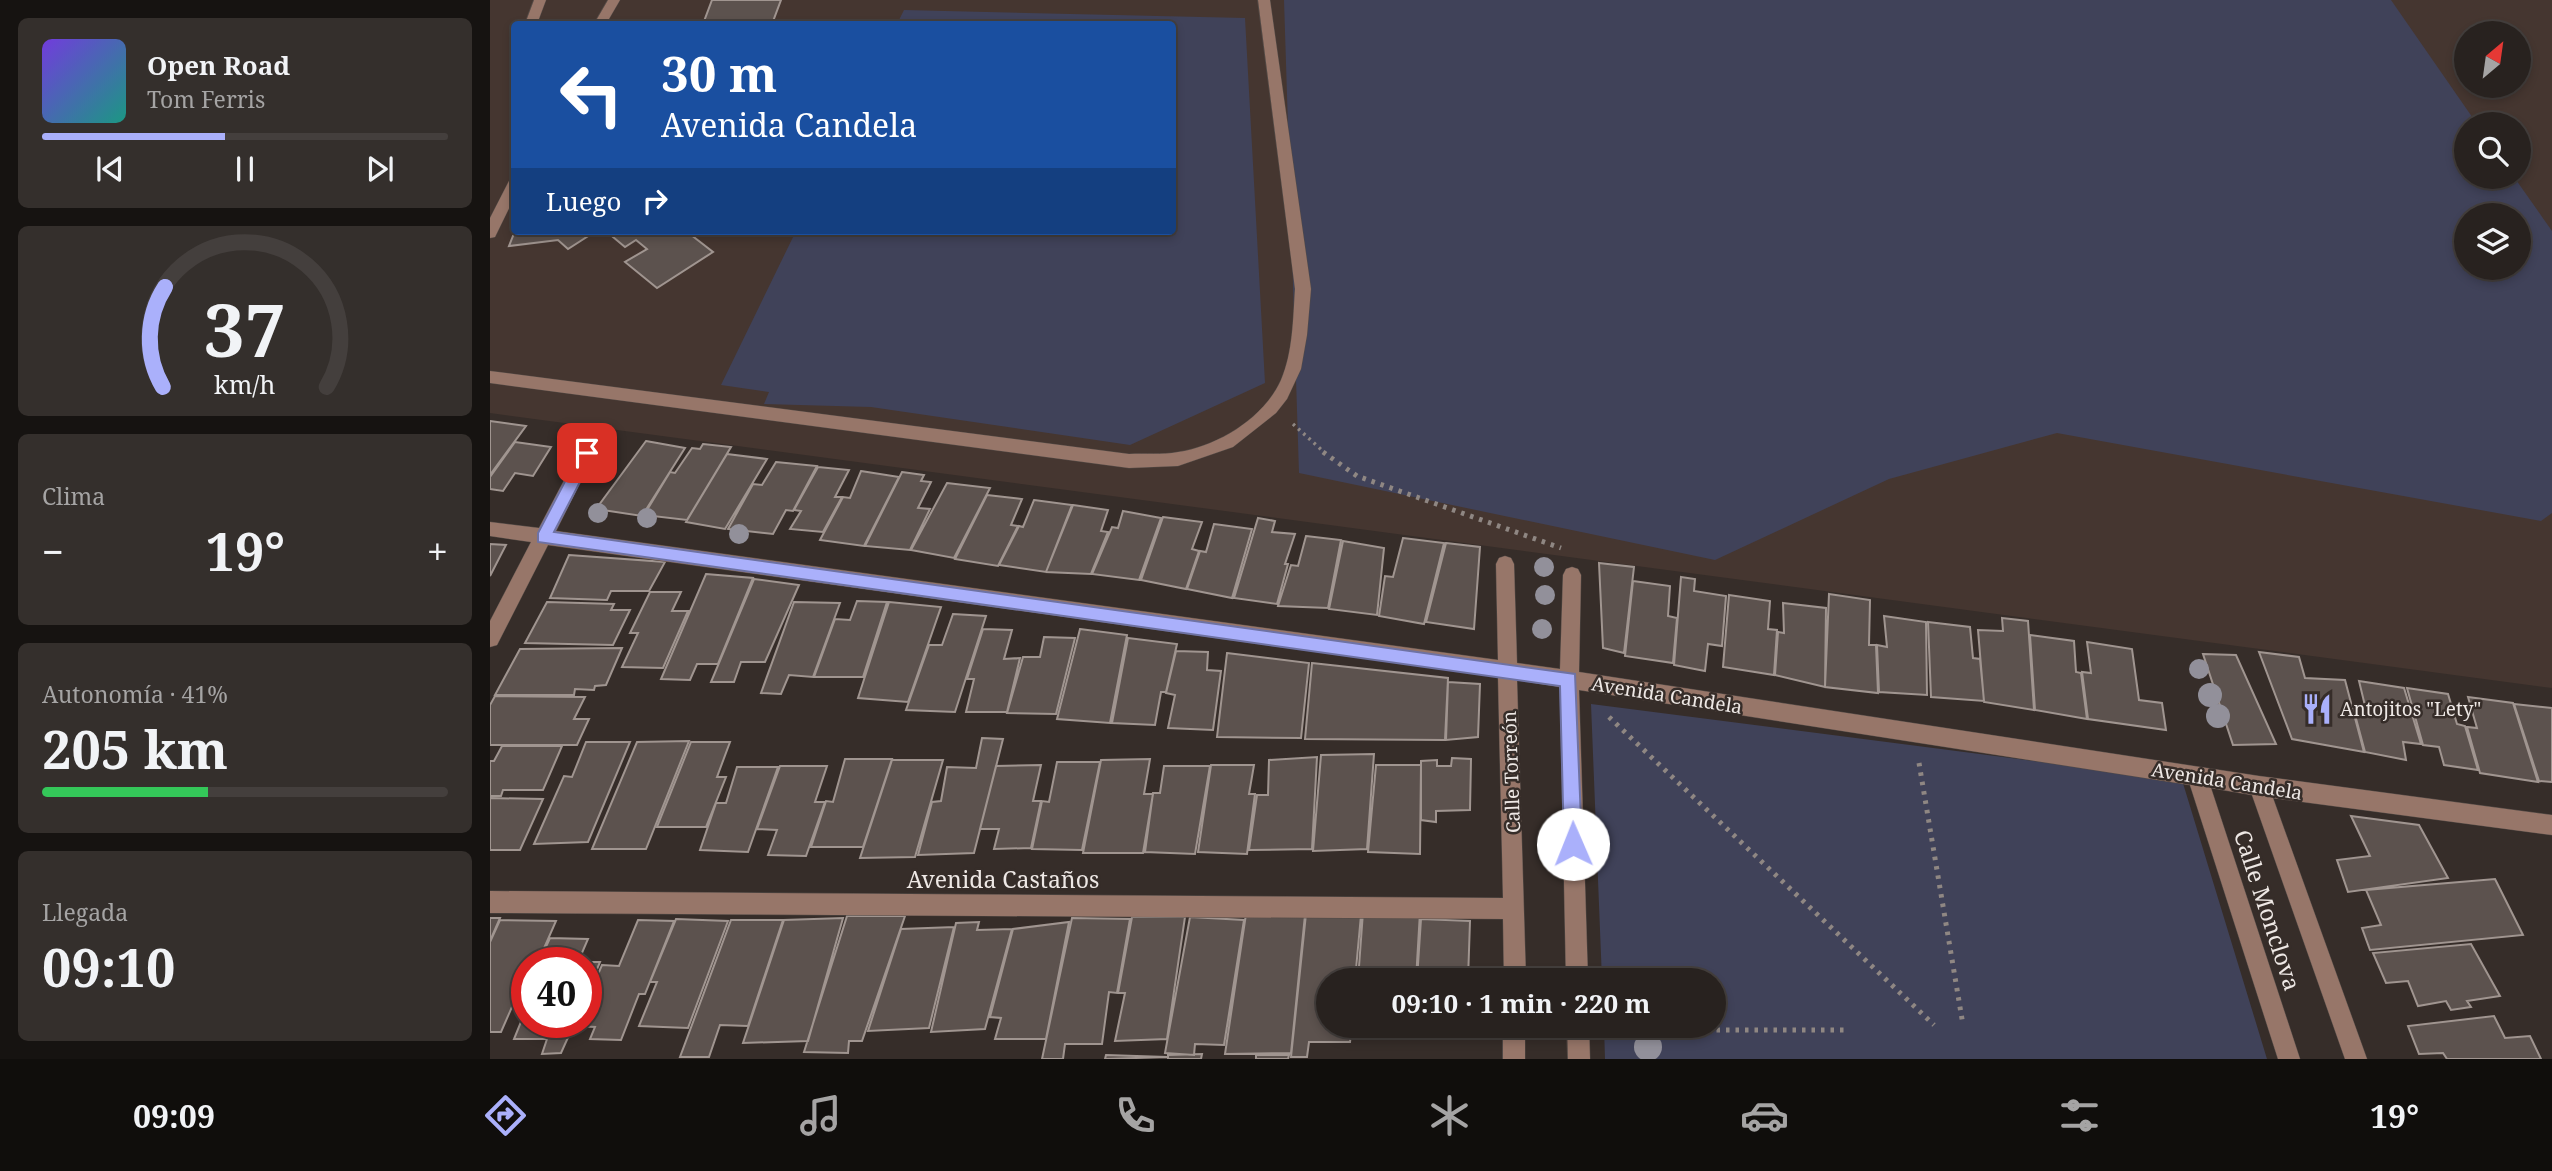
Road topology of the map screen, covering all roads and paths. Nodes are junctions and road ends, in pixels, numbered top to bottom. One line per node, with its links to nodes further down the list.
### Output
1 (540, 0): 4 (street)
2 (614, 0): 5 (street)
3 (1264, 0): 9 (street)
4 (532, 21)
5 (602, 21)
6 (511, 191): 7 (street)
7 (490, 233)
8 (490, 377): 9 (street)
9 (1272, 404): 13 (path)
10 (587, 453): 12 (street)
11 (490, 529): 12 (street, Avenida Candela)
12 (543, 537): 16 (street); 17 (street, Avenida Candela)
13 (1570, 551)
14 (1505, 564): 17 (street, Calle Torreón)
15 (1572, 575): 18 (street)
16 (490, 639)
17 (1508, 670): 18 (street, Avenida Candela); 27 (street, Calle Torreón)
18 (1569, 680): 23 (street, Avenida Candela); 29 (street)
19 (1601, 709): 20 (path); 21 (path); 31 (path)
20 (1615, 711)
21 (1601, 722)
22 (1917, 750): 30 (path)
23 (2197, 776): 24 (street, Avenida Candela); 38 (street, Calle Monclova)
24 (2259, 786): 25 (street, Avenida Candela); 39 (street, Calle Monclova)
25 (2552, 825)
26 (490, 902): 27 (street, Avenida Castaños)
27 (1515, 909): 28 (street, Calle Torreón)
28 (1515, 968)
29 (1577, 968)
30 (1963, 1025)
31 (1934, 1026)
32 (1726, 1030): 33 (path)
33 (1849, 1030)
34 (1514, 1038): 36 (street)
35 (1578, 1038): 37 (street)
36 (1514, 1059)
37 (1578, 1059)
38 (2289, 1059)
39 (2356, 1059)

